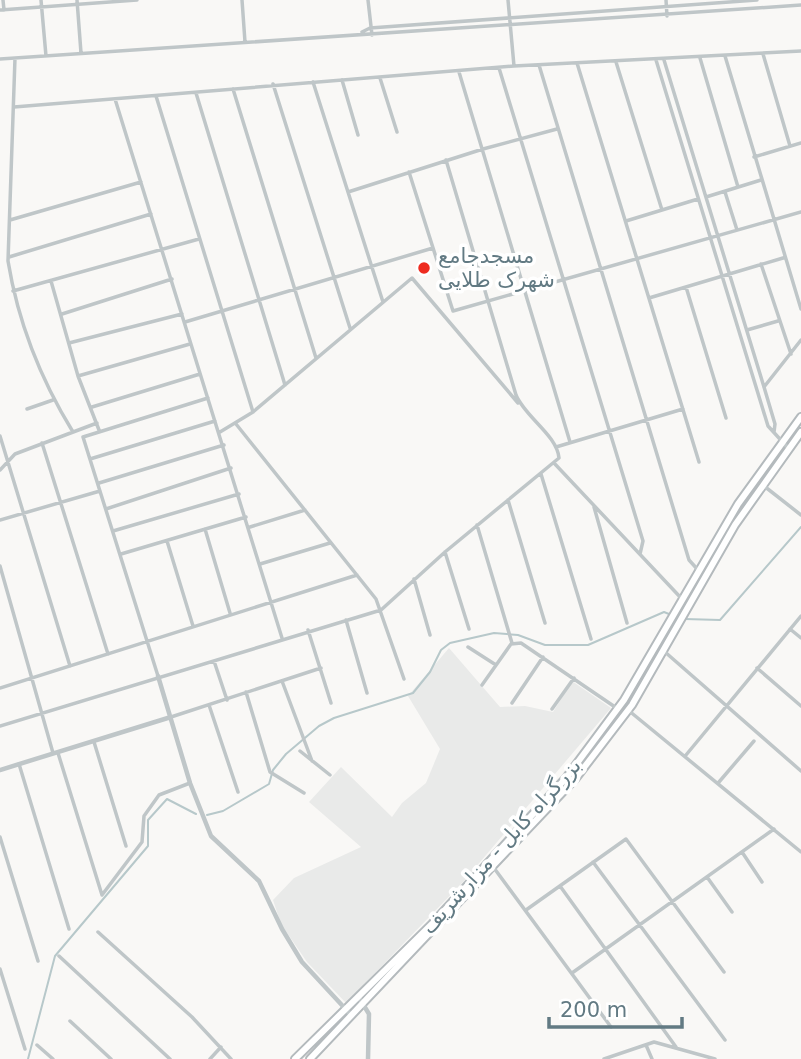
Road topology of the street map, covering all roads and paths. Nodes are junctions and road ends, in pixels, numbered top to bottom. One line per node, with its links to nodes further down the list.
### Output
1 (3, 0): 14 (street)
2 (41, 0): 12 (street)
3 (137, 0): 10 (street)
4 (242, 0): 21 (street)
5 (368, 0): 18 (street)
6 (508, 0): 16 (street)
7 (666, 0): 13 (street)
8 (757, 0): 9 (street)
9 (736, 1): 13 (street)
10 (77, 2): 12 (street); 23 (street)
11 (801, 5): 15 (street)
12 (41, 7): 14 (street); 25 (street)
13 (666, 7): 15 (street); 16 (street)
14 (2, 10)
15 (667, 16): 17 (street)
16 (509, 18): 17 (street); 18 (street)
17 (510, 26): 20 (street); 35 (street)
18 (370, 28): 19 (street); 20 (street)
19 (360, 33): 20 (street); 21 (street)
20 (372, 35)
21 (245, 43): 23 (street)
22 (801, 51): 24 (street)
23 (80, 53): 25 (street)
24 (763, 54): 26 (street); 52 (street)
25 (46, 56): 27 (street)
26 (725, 56): 28 (street); 54 (street)
27 (15, 58): 29 (street); 46 (street)
28 (700, 58): 31 (street); 59 (street)
29 (0, 59)
30 (656, 60): 31 (street); 32 (street); 63 (street)
31 (664, 60): 62 (street)
32 (616, 62): 33 (street); 64 (street)
33 (577, 63): 34 (street); 69 (street)
34 (539, 65): 35 (street); 47 (street)
35 (514, 66): 36 (street)
36 (499, 68): 37 (street); 50 (street)
37 (459, 72): 38 (street); 53 (street)
38 (380, 77): 39 (street); 48 (street)
39 (342, 80): 40 (street); 49 (street)
40 (313, 82): 41 (street); 61 (street)
41 (273, 84): 42 (street); 84 (street)
42 (233, 89): 43 (street); 89 (street)
43 (196, 93): 44 (street); 93 (street)
44 (156, 96): 45 (street); 73 (street)
45 (115, 99): 46 (street); 58 (street)
46 (14, 107): 67 (street)
47 (558, 129): 50 (street); 81 (street)
48 (397, 132)
49 (358, 135)
50 (519, 138): 53 (street); 85 (street)
51 (801, 143): 52 (street)
52 (790, 146): 54 (street)
53 (483, 149): 55 (street); 90 (street)
54 (754, 157): 57 (street)
55 (446, 160): 56 (street); 95 (street)
56 (409, 172): 61 (street); 74 (street)
57 (761, 180): 59 (street); 68 (street)
58 (141, 182): 66 (street); 67 (street)
59 (738, 187): 60 (street)
60 (725, 191): 62 (street); 70 (street)
61 (348, 192): 80 (street)
62 (705, 197): 63 (street); 71 (street)
63 (699, 199): 64 (street); 72 (street)
64 (662, 210): 69 (street)
65 (801, 212): 68 (street)
66 (151, 214): 75 (street); 76 (street)
67 (10, 220): 76 (street)
68 (772, 220): 70 (street); 78 (street)
69 (626, 221): 77 (street)
70 (737, 230): 71 (street)
71 (717, 236): 72 (street); 82 (street)
72 (711, 237): 77 (street); 83 (street)
73 (199, 239): 75 (street); 97 (street)
74 (432, 248): 80 (street); 95 (street)
75 (162, 249): 86 (street); 87 (street)
76 (8, 257): 91 (street)
77 (637, 258): 81 (street); 92 (street)
78 (783, 258): 79 (street); 96 (street)
79 (761, 264): 82 (street); 100 (street)
80 (371, 265): 84 (street); 94 (street)
81 (600, 269): 85 (street); 123 (street)
82 (730, 274): 83 (street); 103 (street)
83 (723, 276): 88 (street); 114 (street)
84 (334, 278): 89 (street); 102 (street)
85 (563, 278): 90 (street); 128 (street)
86 (172, 279): 98 (street); 99 (street)
87 (51, 281): 91 (street); 98 (street)
88 (685, 287): 92 (street); 124 (street)
89 (297, 288): 93 (street); 108 (street)
90 (527, 290): 95 (street); 135 (street)
91 (13, 291): 116 (street)
92 (649, 298): 120 (street)
93 (259, 299): 97 (street); 111 (street)
94 (383, 302): 102 (street); 117 (street)
95 (489, 302): 117 (street)
96 (801, 309)
97 (221, 310): 101 (street); 121 (street)
98 (62, 314): 105 (street)
99 (183, 314): 101 (street); 105 (street)
100 (779, 320): 103 (street); 107 (street)
101 (185, 322): 106 (street)
102 (350, 328): 108 (street)
103 (747, 330): 112 (street)
104 (801, 340): 107 (street)
105 (69, 343): 110 (street)
106 (191, 344): 109 (street); 110 (street)
107 (791, 354): 112 (street)
108 (316, 358): 111 (street)
109 (200, 374): 115 (street); 118 (street)
110 (78, 376): 118 (street)
111 (285, 385): 121 (street)
112 (764, 387): 113 (street)
113 (766, 394): 114 (street); 132 (street)
114 (759, 396): 132 (street)
115 (208, 398): 125 (street); 129 (street)
116 (53, 400): 119 (street); 130 (street)
117 (521, 406): 139 (street)
118 (91, 407): 126 (street)
119 (27, 409)
120 (683, 410): 123 (street); 142 (street)
121 (253, 412): 127 (street)
122 (801, 417): 137 (highway)
123 (646, 418): 128 (street); 174 (street)
124 (726, 418)
125 (216, 420): 131 (street); 141 (street)
126 (97, 424): 129 (street); 130 (street)
127 (236, 424): 131 (street); 157 (street)
128 (609, 429): 135 (street); 171 (street)
129 (99, 430): 141 (street)
130 (73, 432): 136 (street)
131 (220, 432): 138 (street)
132 (774, 432): 137 (street)
133 (801, 432): 140 (highway)
134 (0, 436): 143 (street)
135 (570, 442): 139 (street)
136 (43, 443): 143 (street); 153 (street)
137 (782, 443): 140 (street); 154 (highway)
138 (224, 445): 145 (street); 148 (street)
139 (556, 447): 144 (street)
140 (789, 449): 149 (highway)
141 (90, 459): 148 (street)
142 (699, 462)
143 (8, 463): 146 (street); 159 (street)
144 (554, 463): 147 (street); 155 (street)
145 (231, 468): 151 (street); 156 (street)
146 (0, 470)
147 (541, 474): 152 (street); 193 (street)
148 (99, 483): 150 (street)
149 (762, 485): 158 (highway); 160 (street)
150 (100, 491): 153 (street); 156 (street)
151 (239, 494): 161 (street); 166 (street)
152 (508, 499): 163 (street); 184 (street)
153 (62, 501): 159 (street); 198 (street)
154 (738, 504): 158 (highway); 174 (highway)
155 (593, 506): 171 (street); 185 (street)
156 (106, 509): 166 (street)
157 (305, 509): 164 (street); 168 (street)
158 (746, 509): 181 (highway)
159 (24, 512): 162 (street); 203 (street)
160 (801, 515)
161 (246, 517): 164 (street); 165 (street)
162 (0, 520)
163 (477, 525): 169 (street); 195 (street)
164 (250, 527): 172 (street)
165 (205, 529): 167 (street); 180 (street)
166 (113, 531): 170 (street)
167 (167, 540): 170 (street); 186 (street)
168 (330, 543): 172 (street); 175 (street)
169 (445, 552): 176 (street); 187 (street)
170 (121, 554): 194 (street)
171 (640, 554): 177 (street)
172 (260, 564): 178 (street)
173 (0, 566): 207 (street)
174 (699, 571): 177 (highway)
175 (357, 575): 178 (street); 179 (street)
176 (414, 579): 179 (street); 190 (street)
177 (684, 600): 181 (highway)
178 (272, 601): 180 (street); 191 (street)
179 (381, 610): 183 (street); 209 (street)
180 (230, 613): 186 (street)
181 (681, 613): 197 (highway, بزرگراه کابل - مزارشریف); 199 (highway, بزرگراه کابل - مزارشریف)
182 (801, 616): 188 (street)
183 (346, 620): 189 (street); 214 (street)
184 (545, 623)
185 (627, 623)
186 (193, 626): 194 (street)
187 (469, 629)
188 (790, 629): 192 (street); 205 (street)
189 (308, 630): 191 (street); 204 (street)
190 (430, 635)
191 (282, 638): 201 (street)
192 (801, 638)
193 (591, 639)
194 (147, 640): 198 (street); 206 (street)
195 (512, 641): 200 (street); 202 (street)
196 (468, 647): 202 (street)
197 (654, 652): 199 (highway); 215 (highway, بزرگراه کابل - مزارشریف)
198 (108, 654): 203 (street)
199 (663, 654): 220 (street); 222 (highway, بزرگراه کابل - مزارشریف)
200 (543, 657): 208 (street); 218 (street)
201 (214, 661): 206 (street); 216 (street)
202 (496, 665): 211 (street)
203 (70, 666): 207 (street)
204 (321, 668): 210 (street); 217 (street)
205 (757, 668): 220 (street); 221 (street)
206 (158, 676): 225 (street); 226 (street)
207 (32, 677): 212 (street); 225 (street)
208 (574, 678): 223 (street); 224 (street)
209 (404, 679)
210 (282, 681): 213 (street); 233 (street)
211 (482, 685)
212 (0, 688)
213 (246, 692): 216 (street); 241 (street)
214 (367, 693)
215 (624, 699): 222 (highway); 224 (highway, بزرگراه کابل - مزارشریف)
216 (227, 700): 219 (street)
217 (331, 703)
218 (512, 703)
219 (209, 705): 226 (street); 240 (street)
220 (726, 705): 232 (street); 236 (street)
221 (801, 706)
222 (630, 707): 232 (street); 242 (highway, بزرگراه کابل - مزارشریف)
223 (552, 709)
224 (618, 709): 242 (highway, بزرگراه کابل - مزارشریف)
225 (41, 712): 227 (street); 231 (street)
226 (171, 717): 229 (street); 239 (street)
227 (0, 726)
228 (754, 741): 238 (street)
229 (94, 742): 231 (street); 245 (street)
230 (300, 751): 233 (street)
231 (56, 753): 234 (street); 239 (street)
232 (686, 755): 238 (street)
233 (313, 761): 237 (street)
234 (19, 764): 235 (street); 259 (street)
235 (0, 770)
236 (801, 771)
237 (330, 775)
238 (719, 782): 243 (street)
239 (190, 783): 269 (street)
240 (238, 792)
241 (304, 793)
242 (543, 809): 249 (highway, بزرگراه کابل - مزارشریف); 253 (highway, بزرگراه کابل - مزارشریف)
243 (774, 829): 246 (street); 247 (street)
244 (0, 837): 263 (street)
245 (126, 846)
246 (741, 852): 250 (street); 251 (street)
247 (801, 852)
248 (593, 862): 252 (street); 254 (street); 257 (street)
249 (494, 868): 253 (highway, بزرگراه کابل - مزارشریف); 255 (street)
250 (707, 877): 254 (street); 256 (street)
251 (762, 882)
252 (560, 886): 255 (street); 261 (street)
253 (470, 889): 258 (highway, بزرگراه کابل - مزارشریف)
254 (674, 901): 257 (street); 265 (street)
255 (526, 910): 266 (street)
256 (732, 912)
257 (641, 925): 261 (street); 273 (street)
258 (434, 926): 267 (highway, بزرگراه کابل - مزارشریف); 268 (highway, بزرگراه کابل - مزارشریف)
259 (69, 929)
260 (98, 932): 276 (street)
261 (606, 949): 266 (street); 277 (street)
262 (59, 956): 281 (street)
263 (38, 961)
264 (0, 969): 278 (street)
265 (724, 972)
266 (572, 973): 272 (street)
267 (358, 996): 268 (street); 269 (highway, بزرگراه کابل - مزارشریف)
268 (365, 1004): 270 (highway, بزرگراه کابل - مزارشریف); 286 (street)
269 (345, 1009): 270 (street); 284 (highway, بزرگراه کابل - مزارشریف)
270 (352, 1017): 285 (highway, بزرگراه کابل - مزارشریف)
271 (70, 1021): 280 (street)
272 (611, 1027)
273 (725, 1040)
274 (37, 1045): 279 (street)
275 (646, 1045): 277 (street); 287 (street); 288 (street)
276 (221, 1047): 282 (street); 283 (street)
277 (676, 1047): 289 (street)
278 (25, 1049)
279 (52, 1059)
280 (111, 1059)
281 (170, 1059)
282 (210, 1059)
283 (231, 1059)
284 (295, 1059)
285 (310, 1059)
286 (368, 1059)
287 (604, 1059)
288 (652, 1059)
289 (715, 1059)

